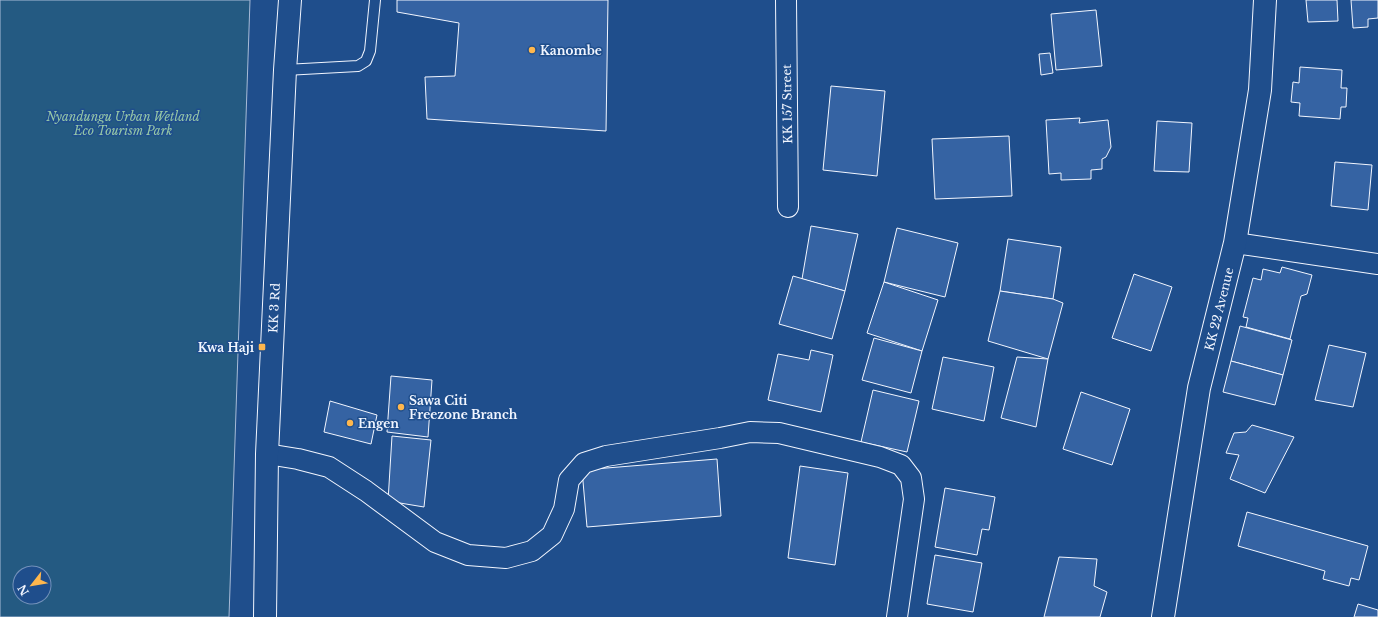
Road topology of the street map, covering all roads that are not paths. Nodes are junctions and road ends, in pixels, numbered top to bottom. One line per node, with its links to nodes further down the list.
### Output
1 (290, 0): 5 (main road, KK 3 Rd)
2 (375, 0): 5 (lane)
3 (786, 0): 6 (street, KK 157 Street)
4 (1265, 0): 7 (main road, KK 22 Avenue)
5 (285, 70): 9 (main road, KK 3 Rd)
6 (788, 207)
7 (1235, 243): 8 (street); 12 (main road, KK 22 Avenue)
8 (1378, 264)
9 (267, 454): 10 (main road, KK 3 Rd); 11 (street)
10 (265, 617)
11 (897, 617)
12 (1163, 617)

